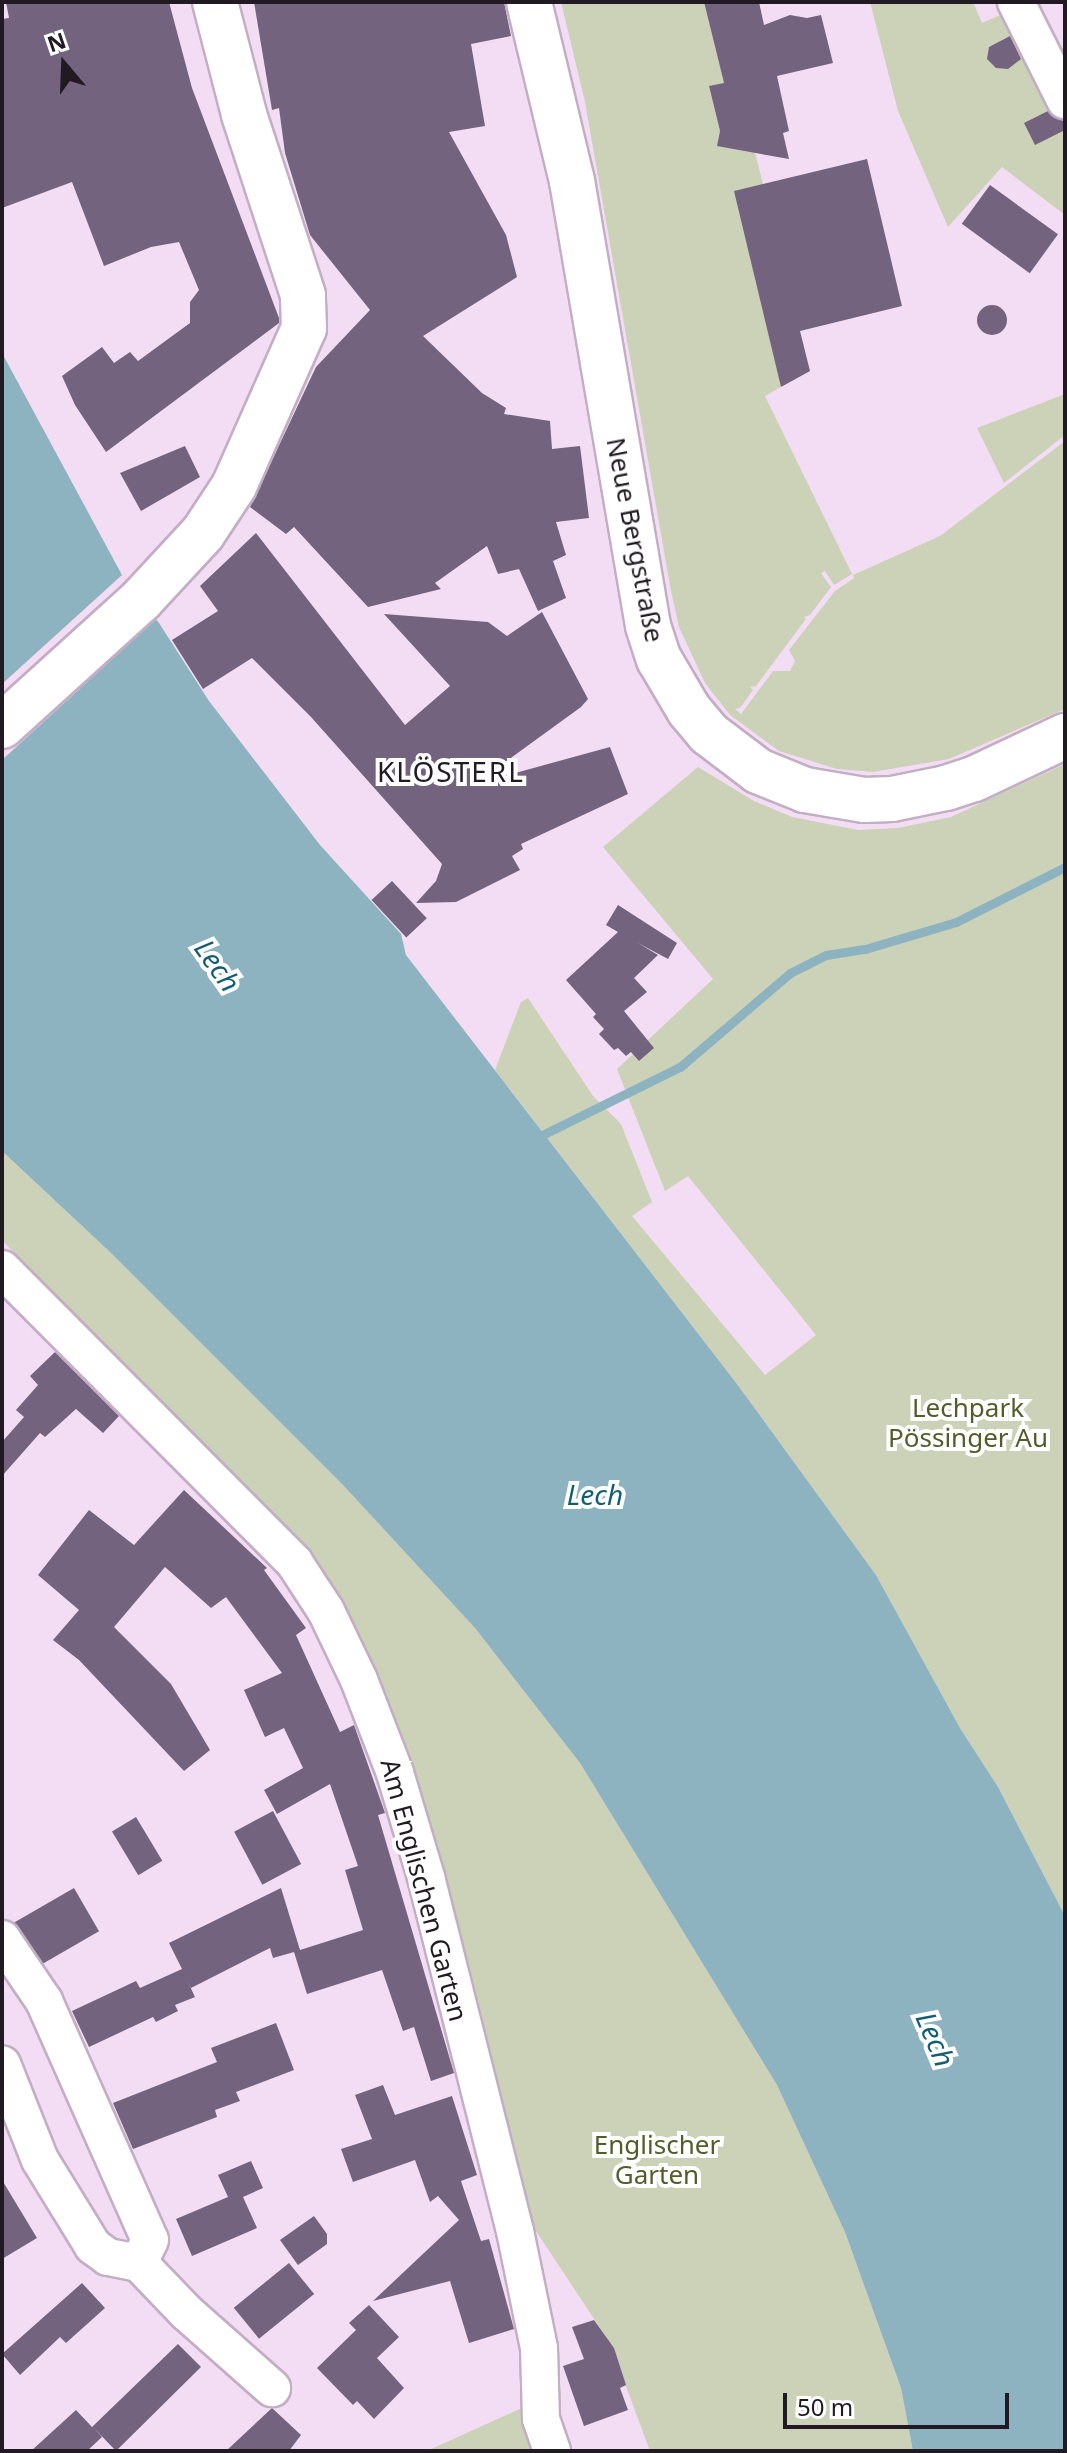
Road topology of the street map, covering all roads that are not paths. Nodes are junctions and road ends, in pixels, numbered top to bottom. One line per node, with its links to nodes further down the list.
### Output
1 (215, 2): 5 (main road)
2 (529, 2): 6 (main road, Neue Bergstraße)
3 (1016, 2): 4 (street)
4 (1065, 100)
5 (2, 726)
6 (1065, 736)
7 (2, 1269): 12 (street, Am Englischen Garten)
8 (2, 1939): 10 (street)
9 (2, 2064): 10 (street)
10 (139, 2263): 11 (street)
11 (272, 2388)
12 (552, 2451)

